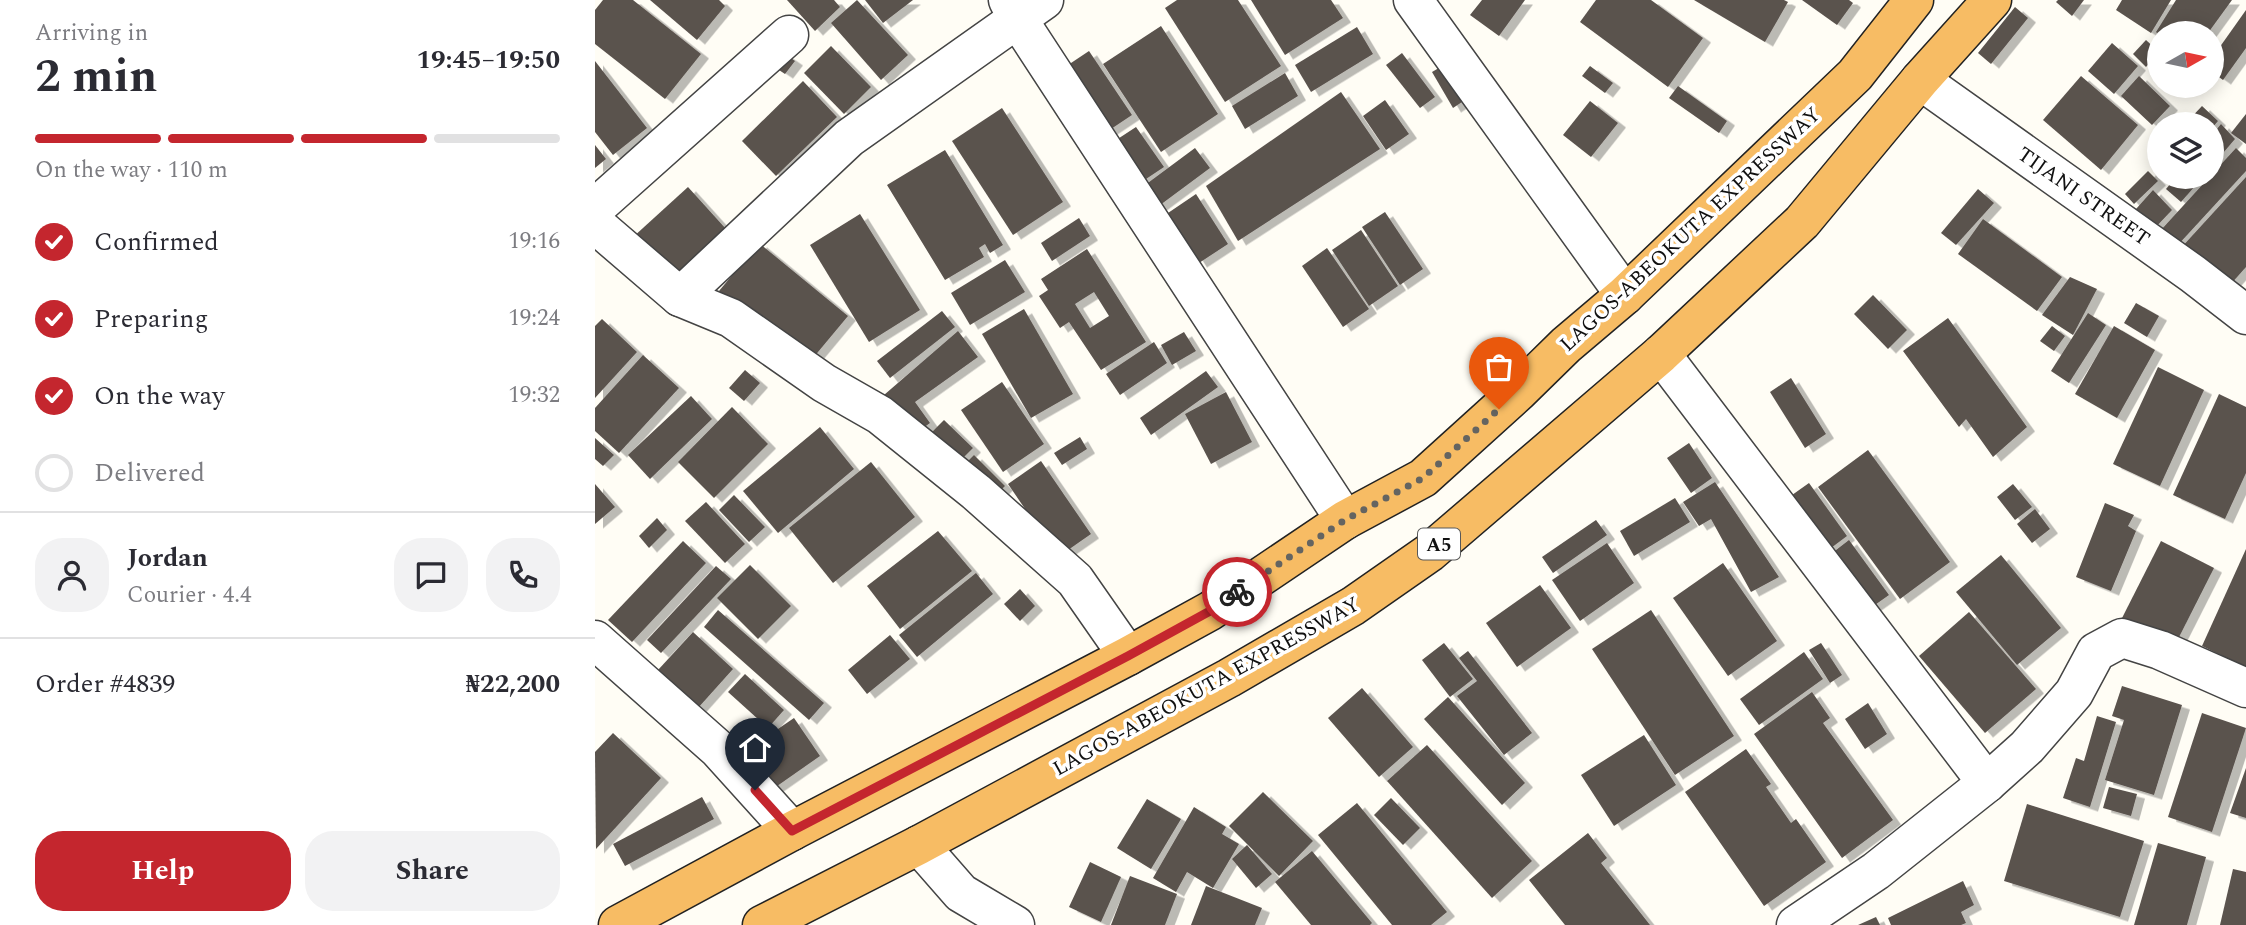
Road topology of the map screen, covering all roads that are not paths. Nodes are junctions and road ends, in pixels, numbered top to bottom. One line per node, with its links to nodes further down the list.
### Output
1 (1413, 0): 9 (street)
2 (1914, 0): 9 (highway, LAGOS-ABEOKUTA EXPRESSWAY)
3 (1991, 0): 6 (highway, LAGOS-ABEOKUTA EXPRESSWAY / A5)
4 (1023, 6): 10 (street); 13 (street)
5 (789, 35): 7 (street)
6 (1920, 80): 11 (street, TIJANI STREET); 12 (highway, LAGOS-ABEOKUTA EXPRESSWAY / A5)
7 (595, 208)
8 (595, 224): 10 (street)
9 (1625, 295): 13 (highway, LAGOS-ABEOKUTA EXPRESSWAY)
10 (680, 296): 15 (street)
11 (2246, 315)
12 (1661, 354): 17 (street); 19 (highway, LAGOS-ABEOKUTA EXPRESSWAY / A5)
13 (1345, 520): 15 (highway, LAGOS-ABEOKUTA EXPRESSWAY)
14 (595, 640): 18 (street)
15 (1128, 656): 18 (highway, LAGOS-ABEOKUTA EXPRESSWAY)
16 (2246, 688): 17 (street)
17 (1987, 783): 23 (street)
18 (792, 831): 20 (highway, LAGOS-ABEOKUTA EXPRESSWAY)
19 (919, 845): 21 (highway, LAGOS-ABEOKUTA EXPRESSWAY / A5); 22 (street)
20 (618, 925)
21 (762, 925)
22 (1016, 925)
23 (1796, 925)

